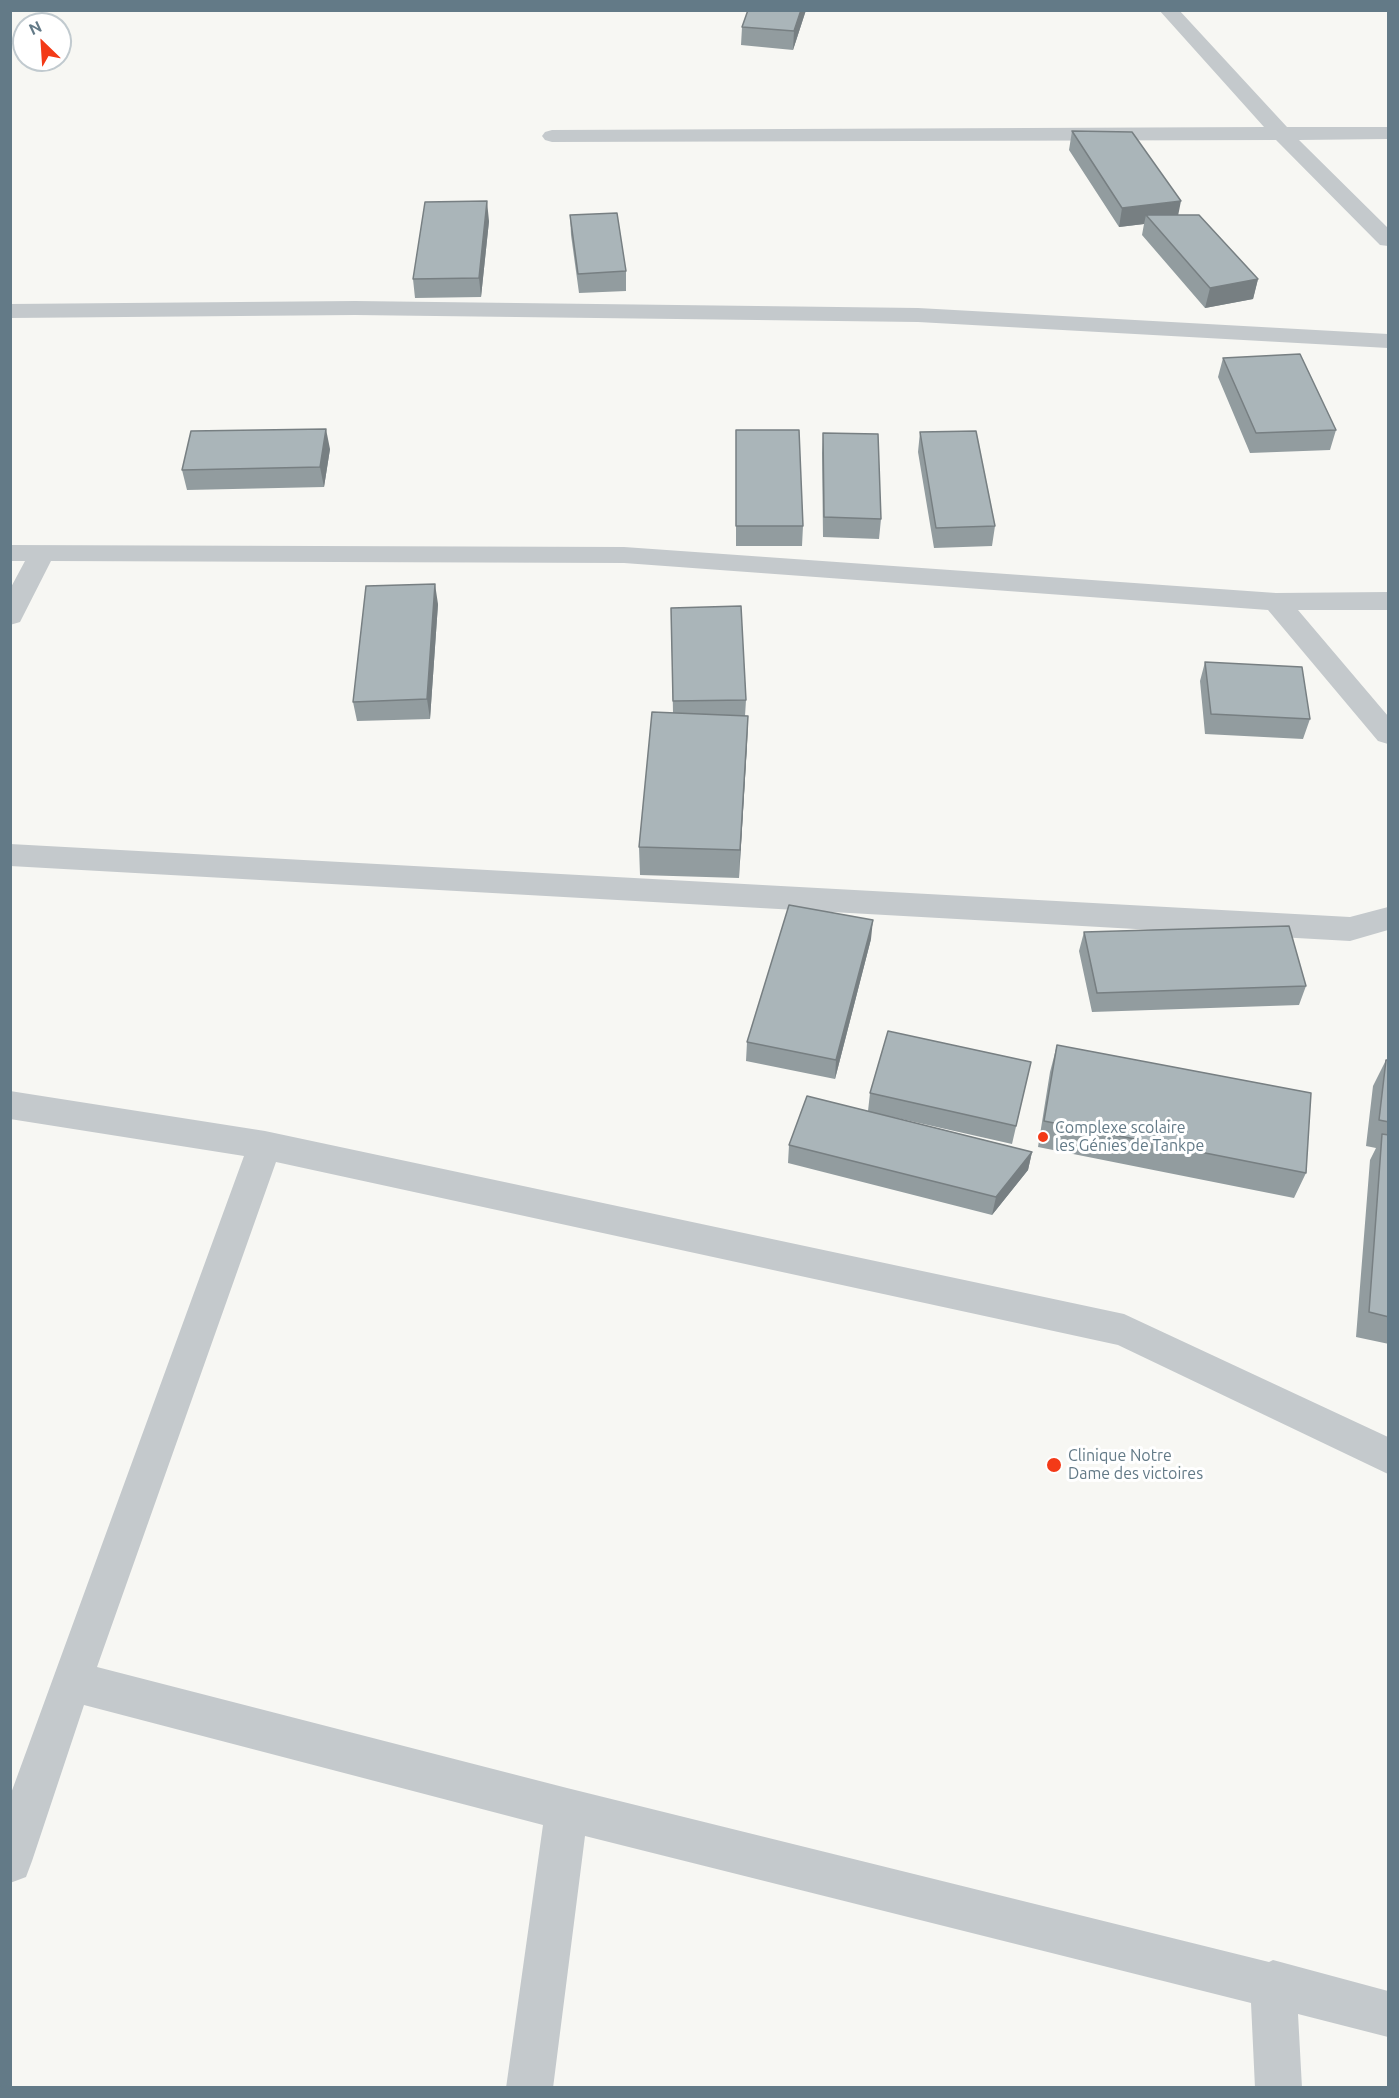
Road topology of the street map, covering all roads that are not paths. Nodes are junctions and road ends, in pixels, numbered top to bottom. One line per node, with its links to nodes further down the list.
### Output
1 (1168, 10): 2 (street)
2 (1280, 132): 3 (street); 4 (street); 5 (street)
3 (1389, 133)
4 (552, 136)
5 (1389, 240)
6 (10, 311): 7 (street)
7 (1389, 340)
8 (10, 553): 9 (street)
9 (42, 553): 11 (street); 12 (street)
10 (1389, 601): 11 (street)
11 (1276, 602): 13 (street)
12 (10, 616)
13 (1389, 734)
14 (10, 855): 15 (street)
15 (1389, 918)
16 (10, 1105): 17 (street)
17 (265, 1145): 18 (street); 19 (street)
18 (1389, 1456)
19 (72, 1681): 20 (street); 21 (street)
20 (567, 1810): 22 (street); 24 (street)
21 (10, 1861)
22 (1273, 1983): 23 (street); 25 (street)
23 (1389, 2014)
24 (529, 2088)
25 (1280, 2088)

